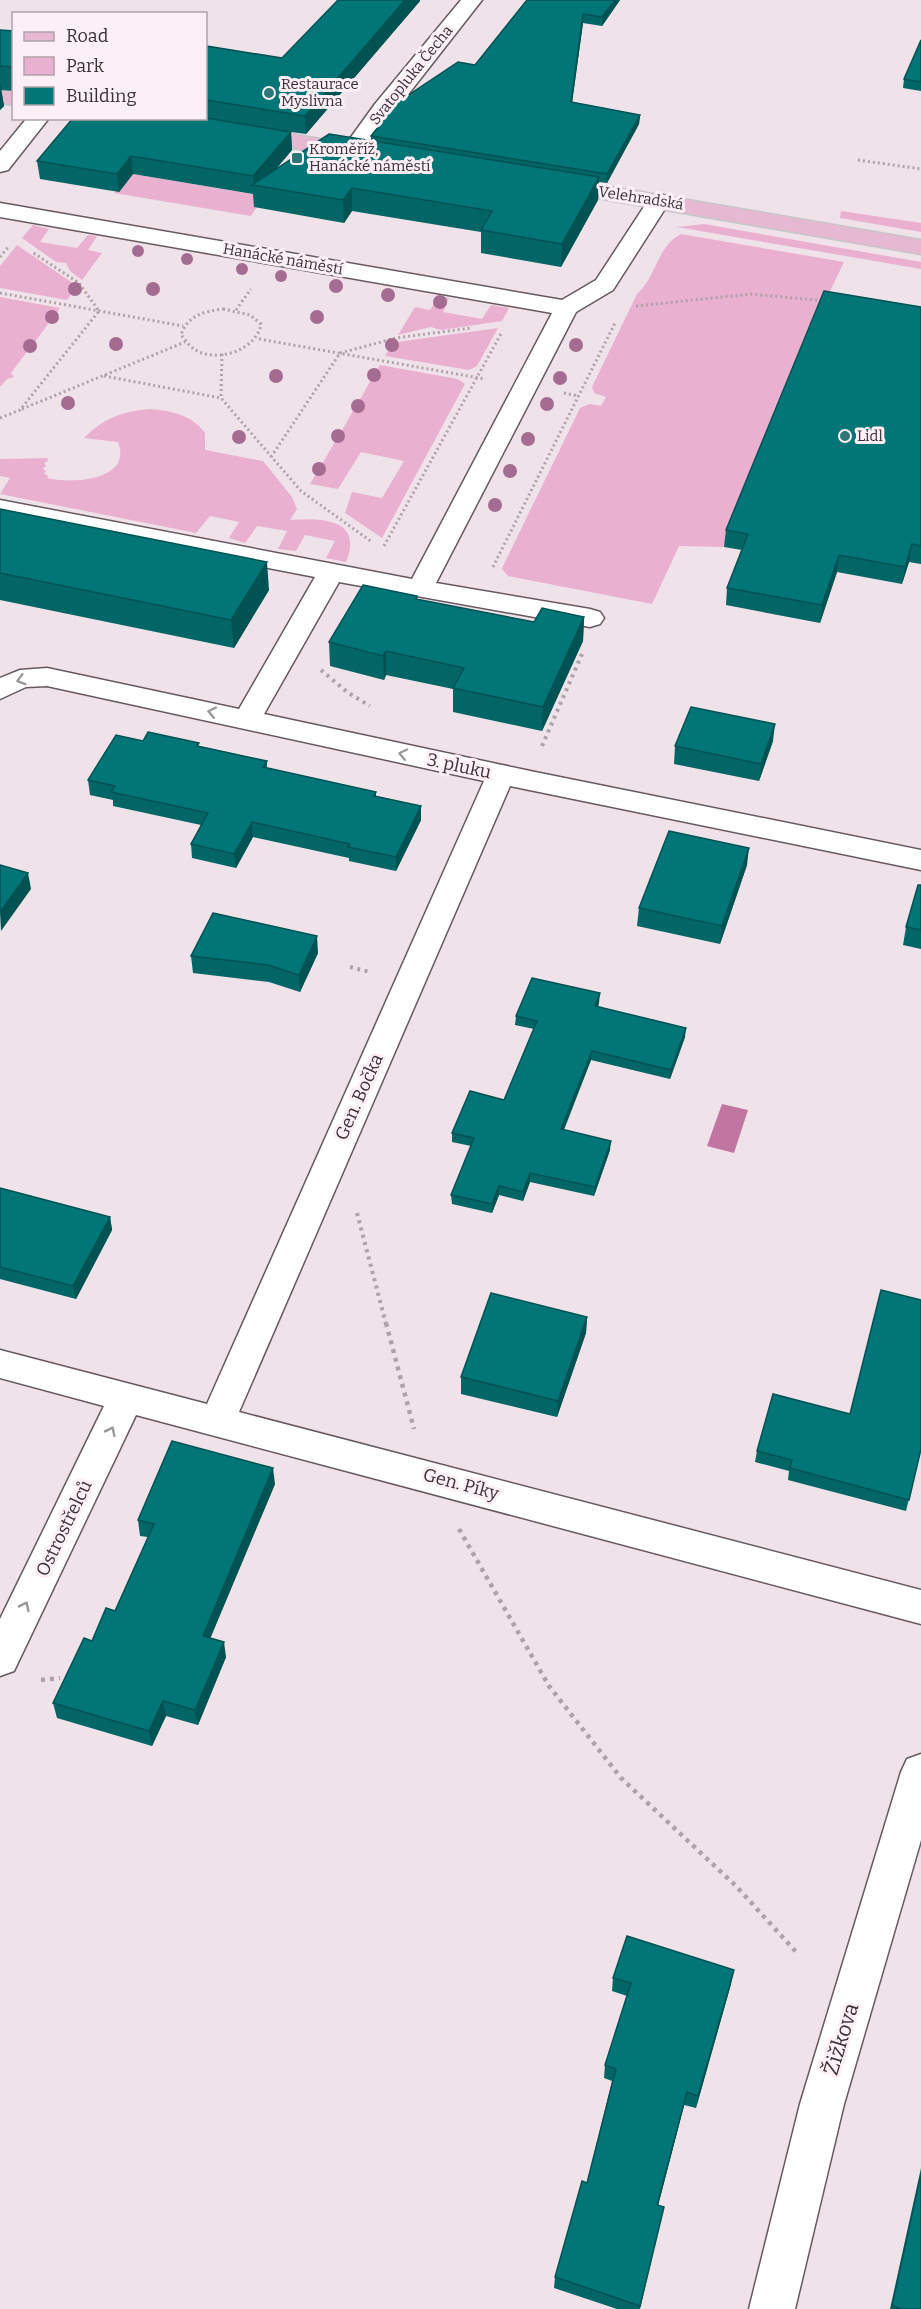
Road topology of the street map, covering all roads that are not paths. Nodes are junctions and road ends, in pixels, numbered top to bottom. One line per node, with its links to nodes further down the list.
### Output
1 (472, 0): 4 (street, Svatopluka Čecha)
2 (37, 120): 6 (street)
3 (227, 131): 4 (main road)
4 (352, 151): 5 (main road)
5 (376, 155)
6 (0, 165)
7 (529, 180): 8 (main road, Velehradská)
8 (659, 201): 10 (main road, Velehradská); 11 (street)
9 (0, 210): 11 (street, Hanácké náměstí)
10 (921, 247)
11 (566, 308): 14 (street)
12 (0, 508): 13 (street)
13 (331, 572): 14 (street); 17 (street)
14 (420, 589): 15 (street)
15 (586, 618)
16 (0, 690): 17 (street, 3. pluku, one-way to 16)
17 (247, 720): 18 (street, 3. pluku, one-way to 17)
18 (501, 775): 19 (street, 3. pluku); 22 (street, Gen. Bočka)
19 (921, 860)
20 (0, 1364): 21 (street, Gen. Píky)
21 (128, 1396): 22 (street, Gen. Píky); 24 (street, Ostrostřelců, one-way to 21)
22 (218, 1419): 23 (street, Gen. Píky)
23 (921, 1607)
24 (0, 1659)
25 (921, 1772): 26 (street, Žižkova)
26 (772, 2309)

